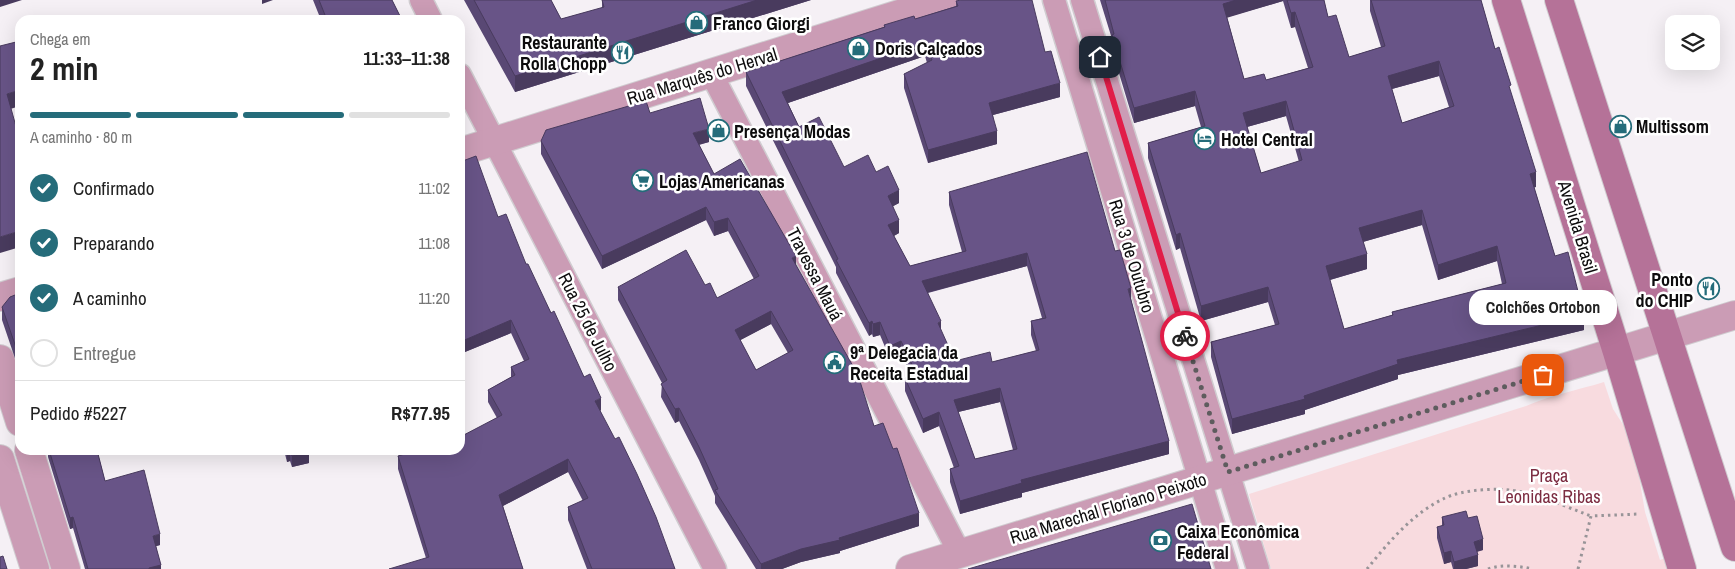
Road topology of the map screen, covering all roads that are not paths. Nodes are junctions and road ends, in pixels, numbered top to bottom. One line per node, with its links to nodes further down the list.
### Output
1 (421, 0): 7 (street)
2 (944, 0): 8 (street, Rua Marquês do Herval)
3 (1054, 0): 13 (street, Rua 3 de Outubro)
4 (1082, 0): 12 (street, Rua 3 de Outubro)
5 (1506, 0): 18 (main road, Avenida Brasil)
6 (1559, 0): 17 (main road)
7 (428, 15)
8 (711, 73): 10 (street, Rua Marquês do Herval); 27 (street, Travessa Mauá)
9 (465, 84): 10 (street, Rua 25 de Julho)
10 (495, 141): 11 (street, Rua Marquês do Herval); 30 (street, Rua 25 de Julho)
11 (465, 150)
12 (1134, 170): 13 (street); 23 (street, Rua 3 de Outubro)
13 (1108, 178): 24 (street, Rua 3 de Outubro)
14 (15, 292): 15 (street)
15 (0, 297)
16 (1735, 315): 17 (street, Rua Marechal Floriano Peixoto)
17 (1668, 337): 18 (street, Rua Marechal Floriano Peixoto); 26 (main road)
18 (1617, 352): 23 (street, Rua Marechal Floriano Peixoto); 34 (main road, Avenida Brasil)
19 (0, 359): 20 (street)
20 (15, 406)
21 (31, 455): 25 (street)
22 (0, 459): 28 (street)
23 (1228, 472): 24 (street, Rua Marechal Floriano Peixoto); 33 (street, Rua 3 de Outubro)
24 (1200, 480): 27 (street, Rua Marechal Floriano Peixoto); 32 (street, Rua 3 de Outubro)
25 (56, 536): 28 (street); 29 (street)
26 (1735, 547)
27 (960, 554): 31 (street, Rua Marechal Floriano Peixoto)
28 (31, 557)
29 (66, 569)
30 (715, 569)
31 (910, 569)
32 (1228, 569)
33 (1258, 569)
34 (1682, 569)

